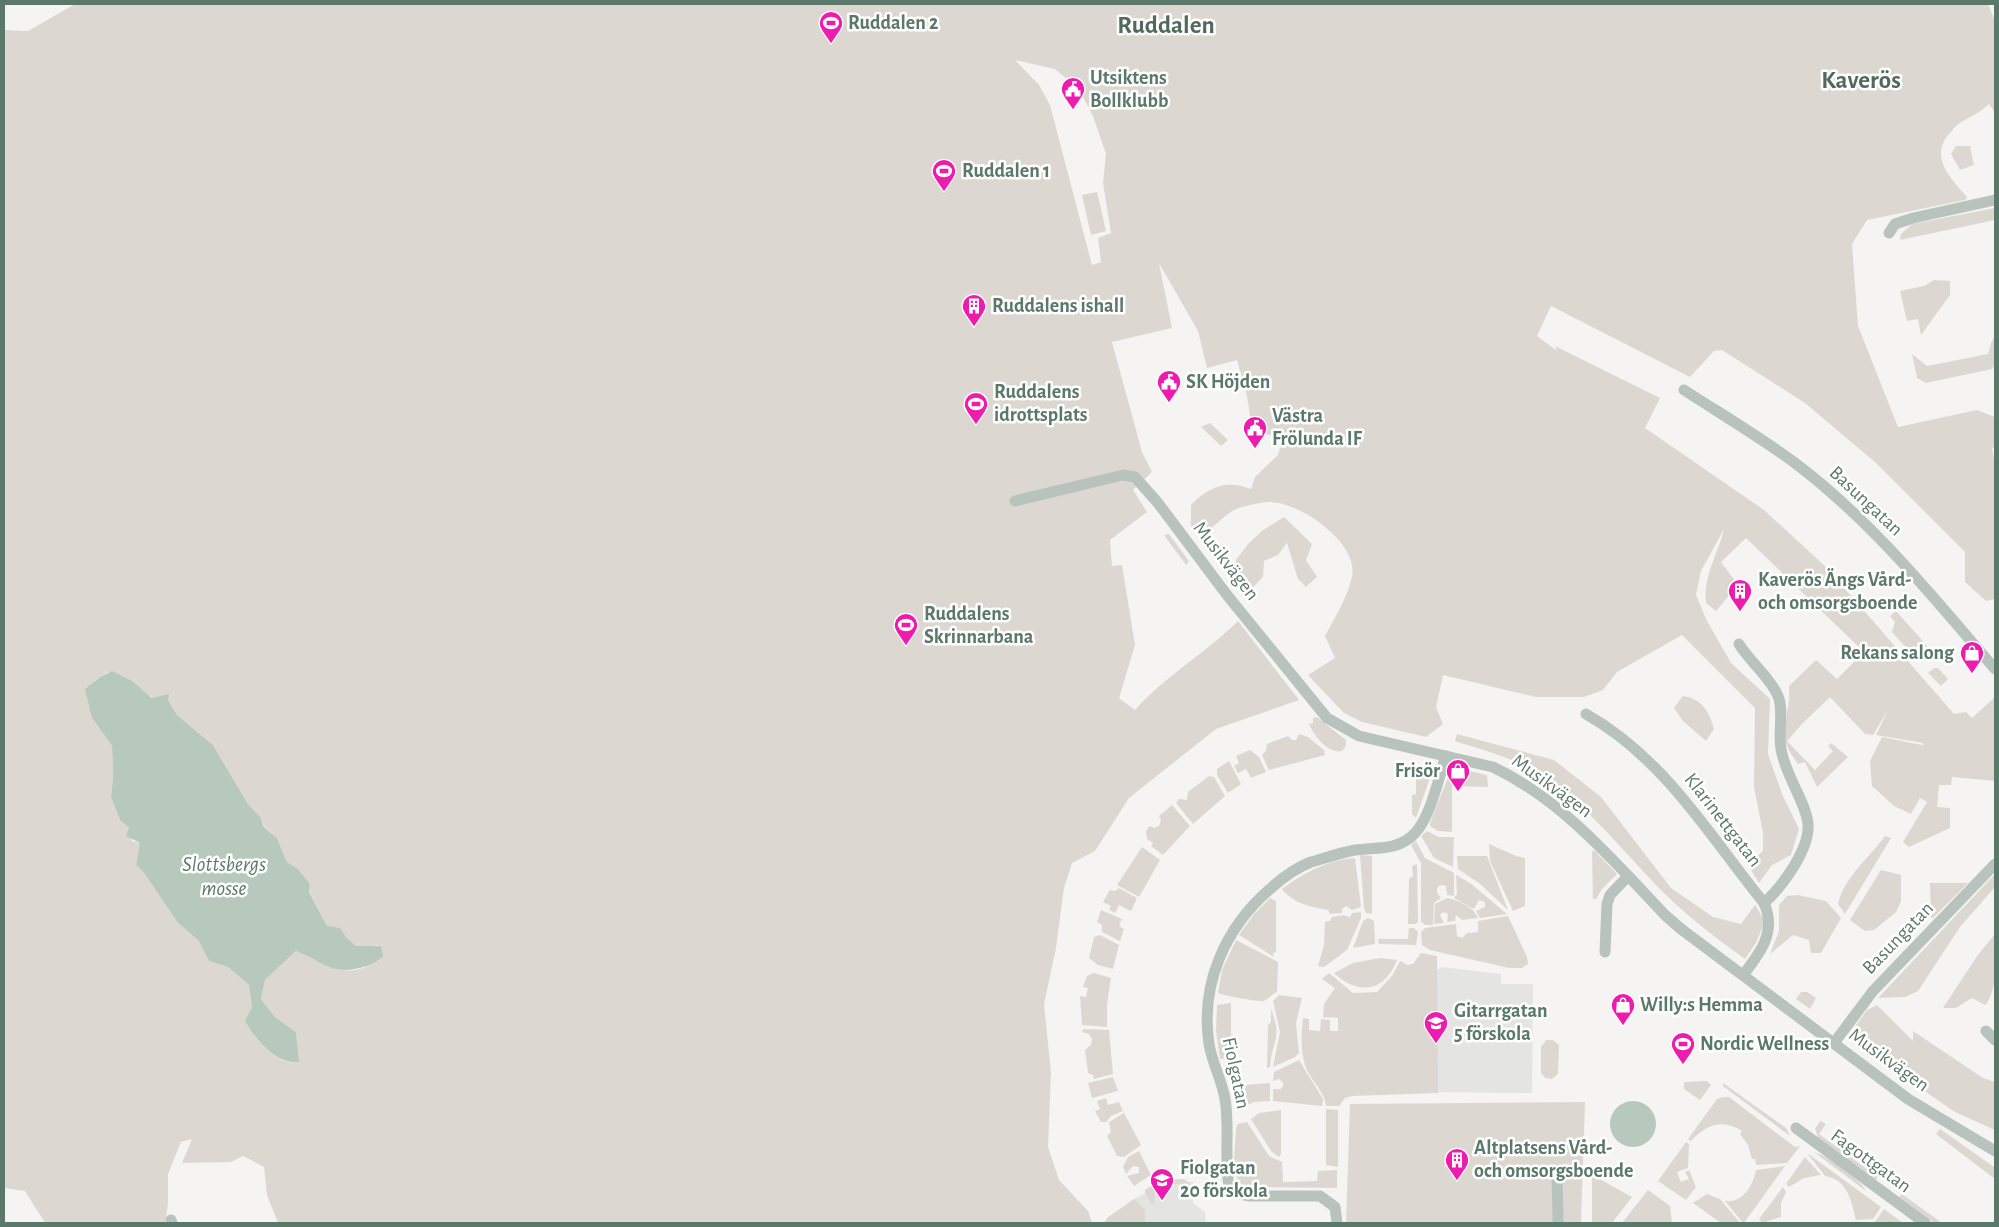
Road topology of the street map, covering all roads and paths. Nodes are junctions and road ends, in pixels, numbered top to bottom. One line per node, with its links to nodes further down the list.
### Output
1 (1995, 200): 2 (street)
2 (1889, 233)
3 (1684, 390): 6 (street, Basungatan)
4 (1015, 501): 8 (street, Musikvägen)
5 (1739, 644): 11 (street)
6 (1995, 669)
7 (1586, 714): 11 (street, Klarinettgatan)
8 (1446, 756): 10 (street, Musikvägen); 20 (street, Fiolgatan)
9 (1995, 864): 16 (street, Basungatan)
10 (1628, 876): 12 (street); 13 (street, Musikvägen)
11 (1764, 903): 13 (street, Klarinettgatan)
12 (1605, 952)
13 (1743, 976): 16 (street, Musikvägen)
14 (1986, 1031): 15 (street)
15 (1995, 1040)
16 (1834, 1043): 18 (street, Musikvägen)
17 (1796, 1128): 22 (street, Fagottgatan)
18 (1995, 1151)
19 (1557, 1170): 21 (street)
20 (1337, 1223)
21 (1558, 1223)
22 (1925, 1223)

